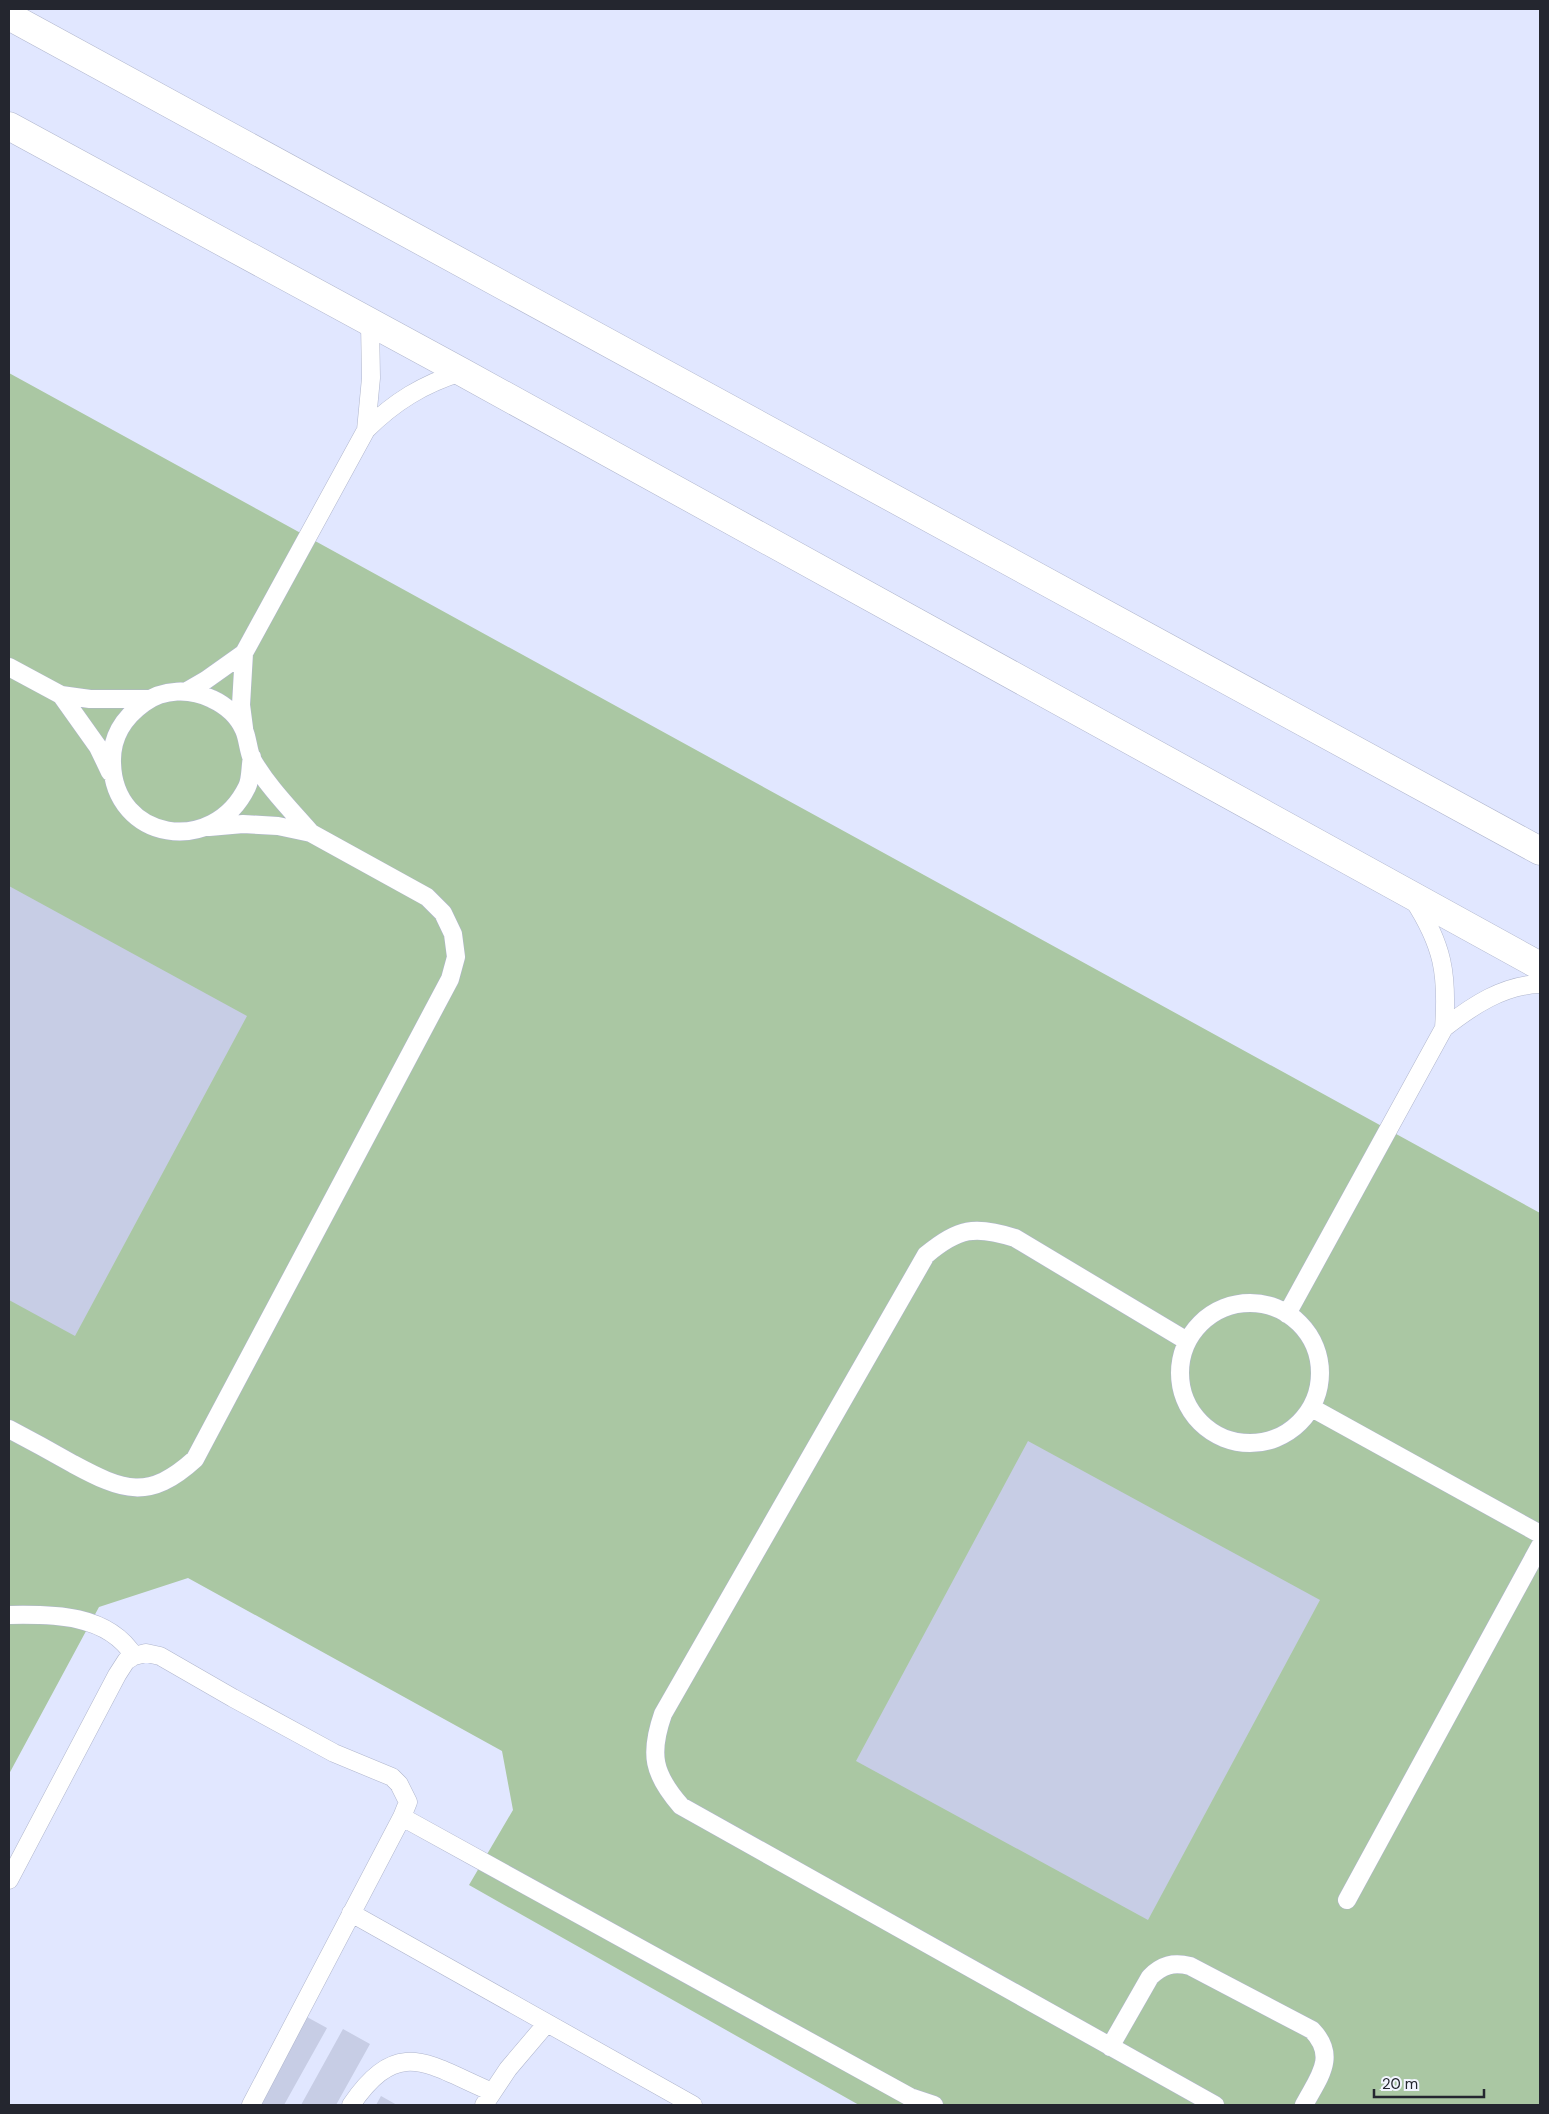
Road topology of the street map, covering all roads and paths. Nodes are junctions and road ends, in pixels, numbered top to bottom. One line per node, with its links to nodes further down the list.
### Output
1 (9, 16): 16 (street)
2 (9, 126): 3 (street)
3 (370, 324): 4 (street); 5 (lane)
4 (462, 372): 5 (lane); 17 (street)
5 (366, 430): 6 (lane)
6 (244, 653): 8 (lane); 11 (lane)
7 (9, 667): 9 (lane)
8 (187, 691): 10 (lane); 11 (lane)
9 (61, 695): 10 (lane); 13 (lane)
10 (149, 699): 13 (lane)
11 (244, 730): 12 (lane)
12 (252, 758): 14 (lane); 15 (lane)
13 (112, 776): 14 (lane)
14 (209, 827): 15 (lane)
15 (311, 833): 24 (lane)
16 (1540, 851)
17 (1409, 892): 18 (street); 20 (lane)
18 (1540, 966)
19 (1540, 984): 20 (lane)
20 (1444, 1028): 21 (lane)
21 (1287, 1314): 22 (lane); 23 (lane)
22 (1187, 1341): 23 (lane); 34 (lane)
23 (1312, 1408): 25 (lane)
24 (9, 1429)
25 (1540, 1534)
26 (1540, 1546): 31 (lane)
27 (9, 1615): 28 (lane)
28 (134, 1656): 29 (lane); 30 (lane)
29 (402, 1817): 32 (lane); 39 (lane)
30 (9, 1880)
31 (1347, 1900)
32 (351, 1913): 33 (lane); 36 (lane)
33 (547, 2023): 35 (lane); 38 (lane)
34 (1110, 2047): 40 (lane); 41 (lane)
35 (488, 2098): 37 (lane)
36 (251, 2105)
37 (351, 2105)
38 (693, 2105)
39 (934, 2105)
40 (1215, 2105)
41 (1304, 2105)

